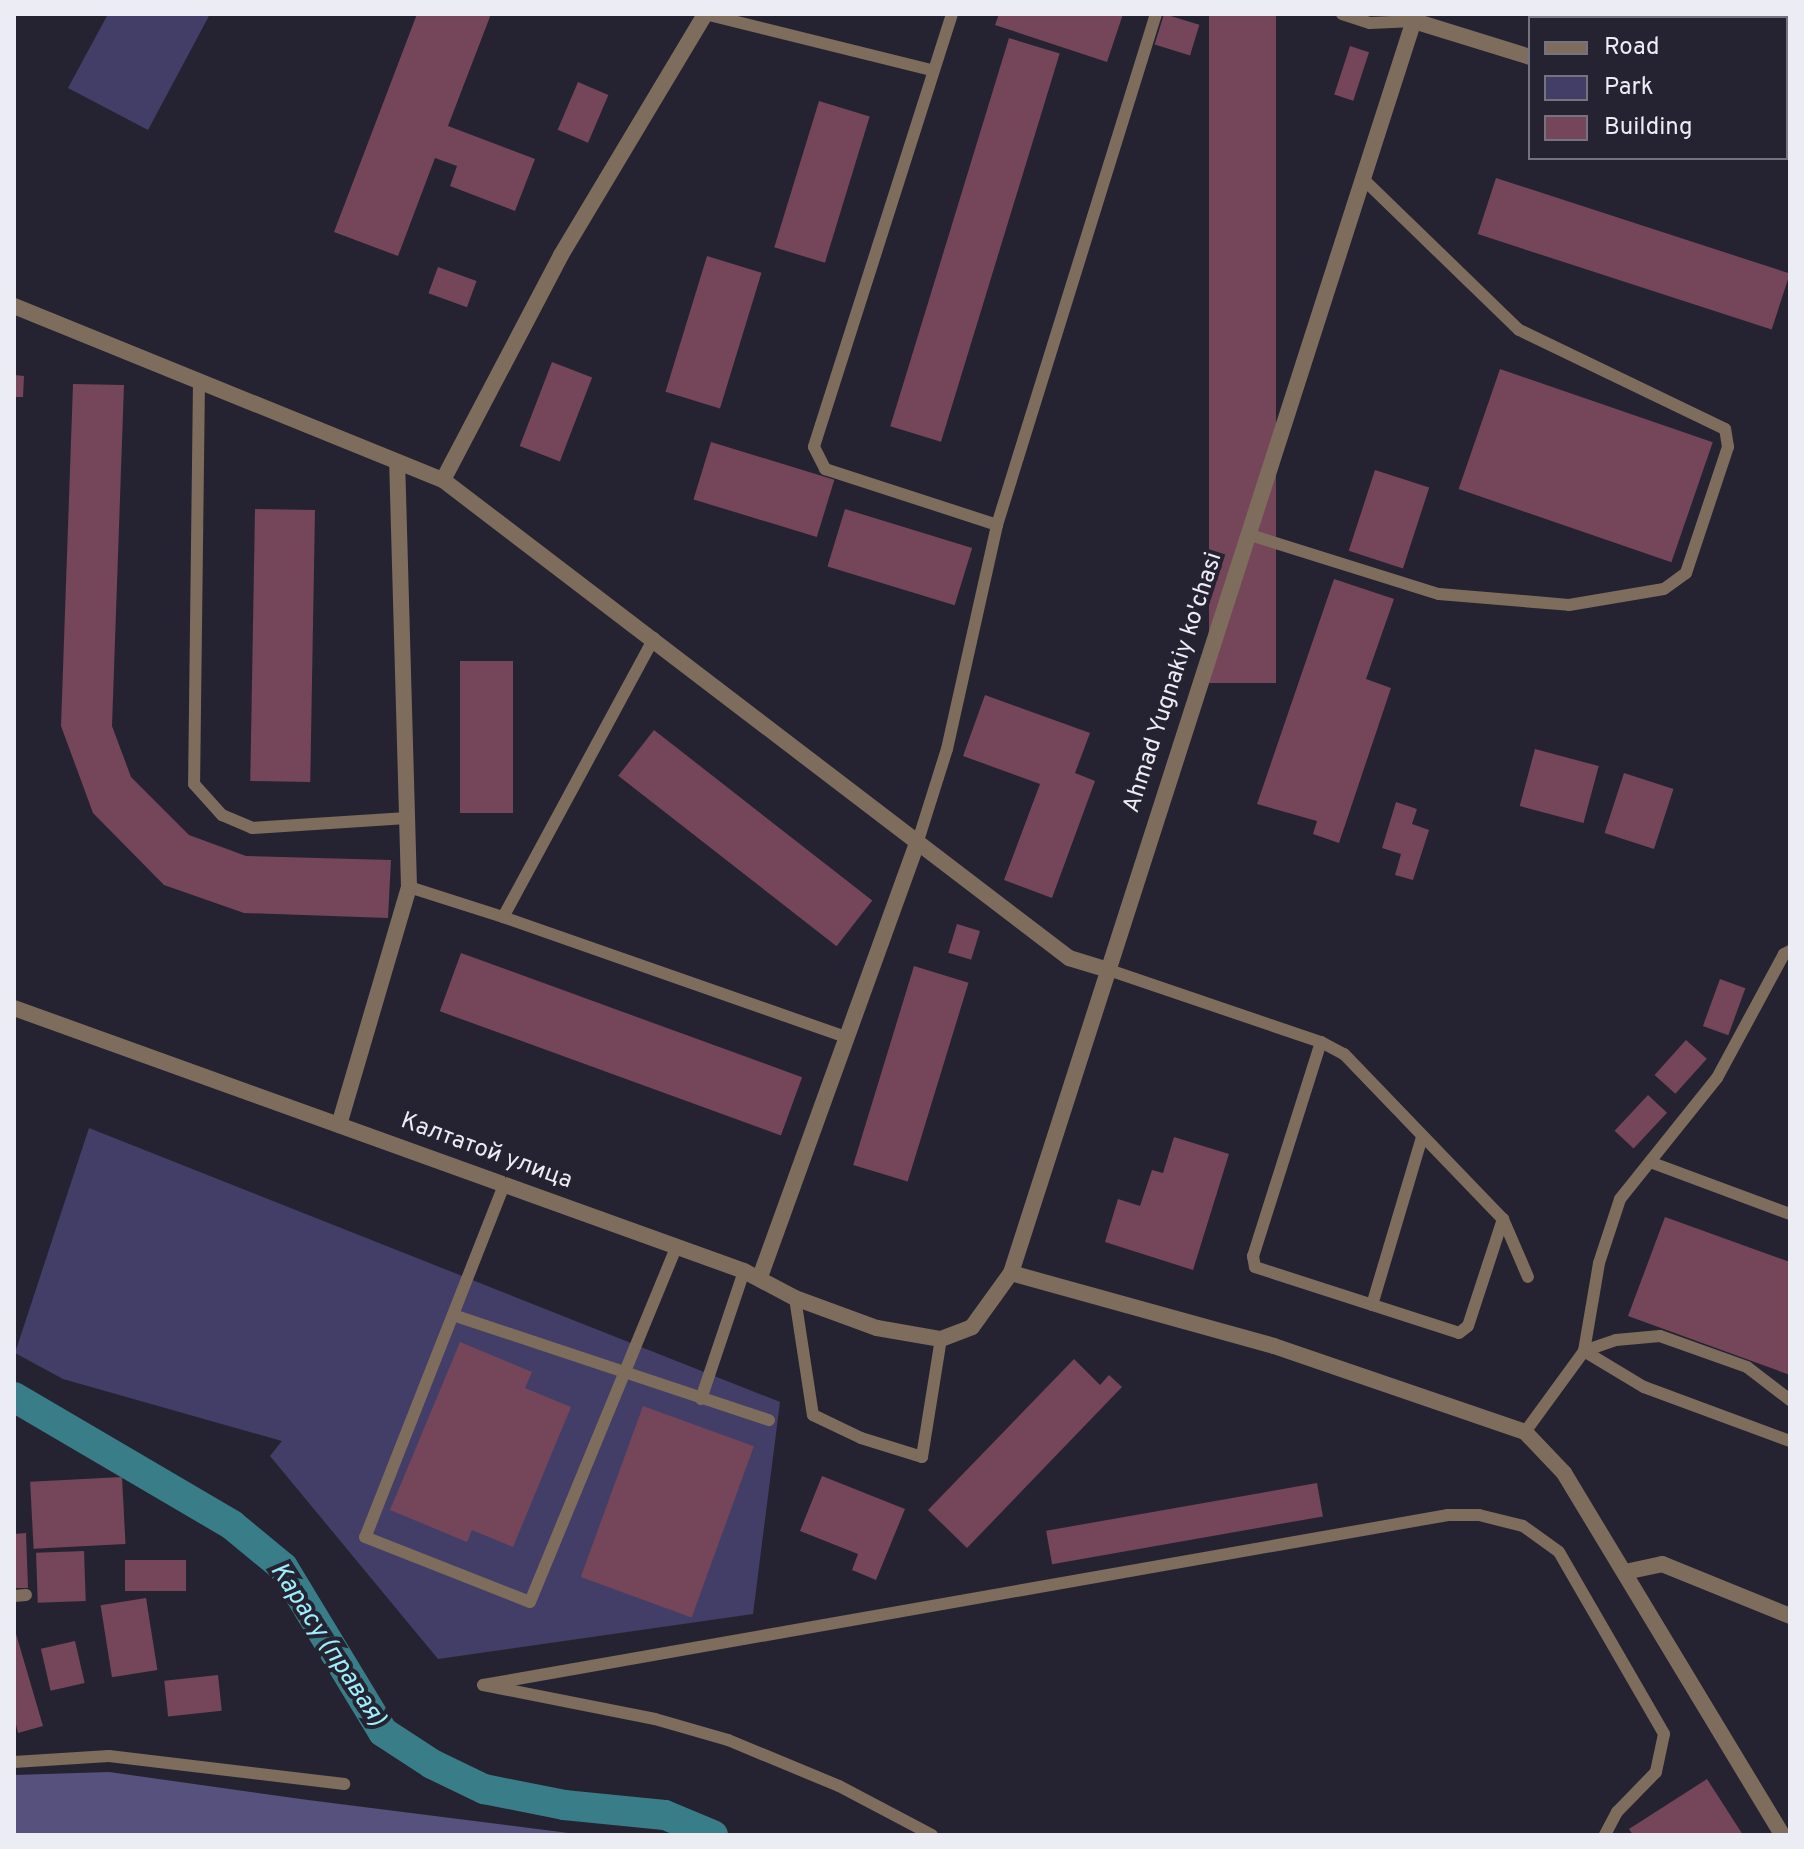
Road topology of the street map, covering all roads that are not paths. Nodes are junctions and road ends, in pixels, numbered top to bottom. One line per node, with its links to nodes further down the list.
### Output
1 (705, 14): 7 (lane); 12 (street)
2 (952, 14): 7 (lane)
3 (1156, 14): 13 (lane)
4 (1342, 14): 5 (lane)
5 (1415, 18): 6 (street); 8 (street, Ahmad Yugnakiy ko'chasi)
6 (1528, 56)
7 (932, 70): 13 (lane)
8 (1363, 179): 14 (street, Ahmad Yugnakiy ko'chasi); 14 (lane)
9 (14, 306): 10 (street)
10 (199, 381): 11 (street); 16 (lane)
11 (397, 462): 12 (street); 16 (street)
12 (443, 480): 15 (street)
13 (997, 525): 17 (lane)
14 (1247, 534): 21 (street, Ahmad Yugnakiy ko'chasi)
15 (654, 638): 17 (street); 19 (lane)
16 (407, 818): 18 (street)
17 (917, 844): 21 (street); 23 (street)
18 (409, 887): 19 (lane); 25 (street)
19 (503, 917): 23 (lane)
20 (1790, 951): 27 (lane)
21 (1106, 969): 24 (lane); 32 (street, Ahmad Yugnakiy ko'chasi)
22 (14, 1008): 25 (street, Калтатой улица)
23 (845, 1037): 33 (street)
24 (1321, 1042): 26 (lane); 36 (lane)
25 (339, 1125): 28 (street, Калтатой улица)
26 (1422, 1137): 30 (lane); 36 (lane)
27 (1650, 1162): 29 (lane); 39 (lane)
28 (504, 1185): 31 (street, Калтатой улица); 37 (lane)
29 (1790, 1214)
30 (1503, 1219): 34 (lane); 36 (lane)
31 (676, 1247): 33 (street, Калтатой улица); 40 (lane)
32 (1011, 1273): 38 (street, Ahmad Yugnakiy ko'chasi); 44 (street)
33 (752, 1274): 35 (street, Калтатой улица); 41 (lane)
34 (1528, 1277)
35 (795, 1298): 38 (street, Калтатой улица); 38 (lane)
36 (1372, 1305)
37 (453, 1315): 40 (lane); 40 (lane)
38 (941, 1339)
39 (1584, 1351): 42 (lane); 44 (lane); 45 (lane)
40 (624, 1375): 41 (lane)
41 (701, 1399): 43 (lane)
42 (1790, 1400)
43 (769, 1420)
44 (1525, 1432): 46 (street)
45 (1790, 1441)
46 (1625, 1572): 47 (street); 52 (street)
47 (1790, 1616)
48 (14, 1762): 49 (lane)
49 (344, 1784)
50 (932, 1835): 51 (lane)
51 (1605, 1835)
52 (1782, 1835)

